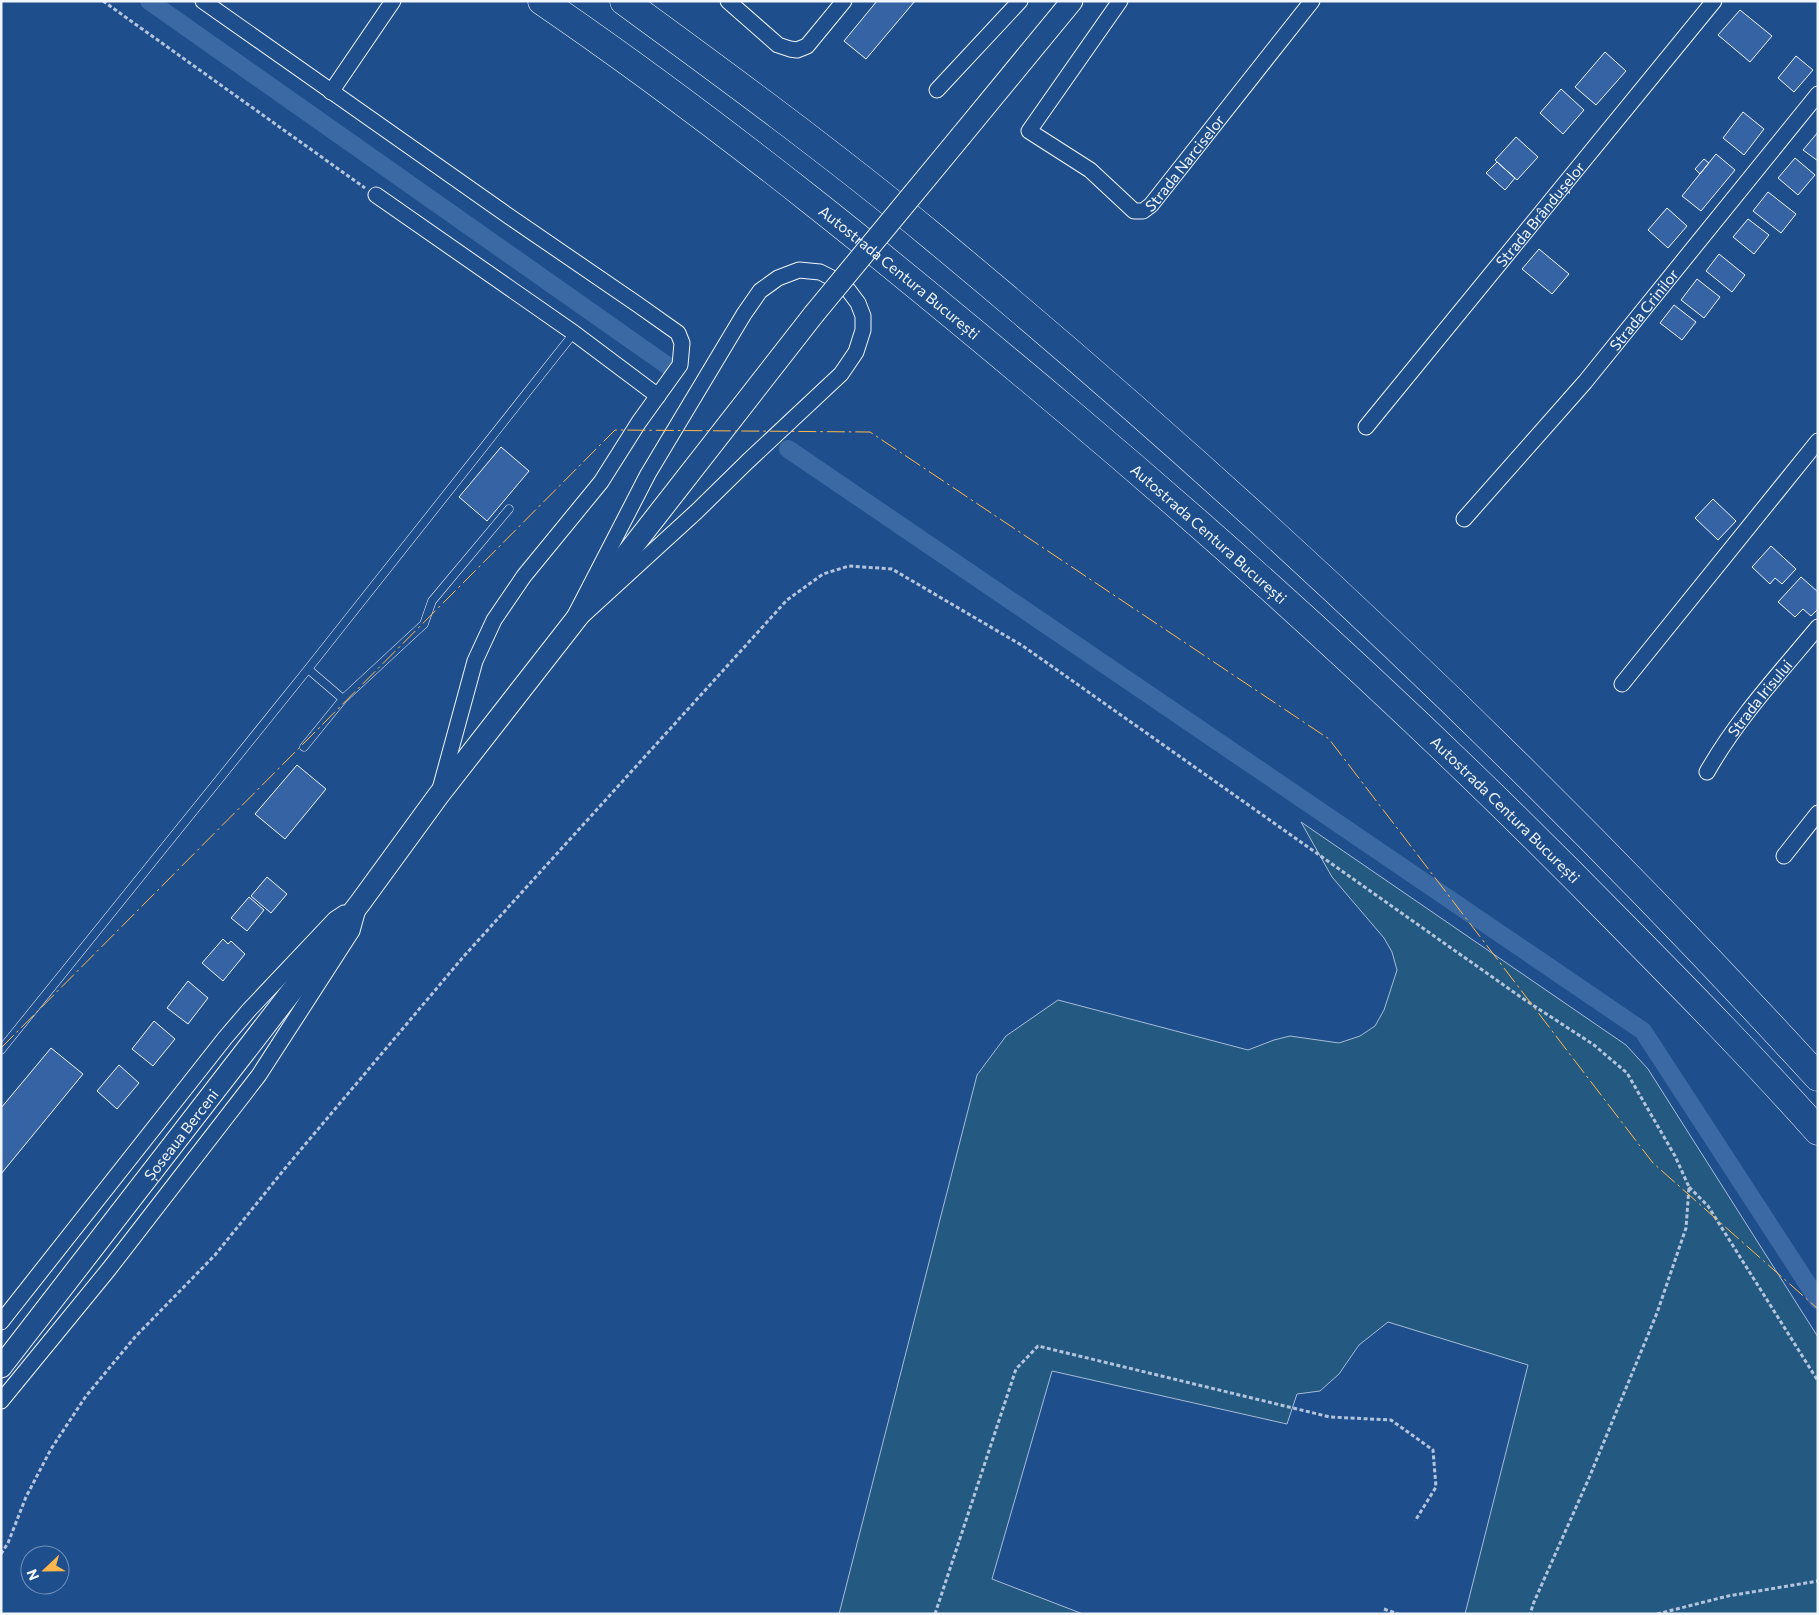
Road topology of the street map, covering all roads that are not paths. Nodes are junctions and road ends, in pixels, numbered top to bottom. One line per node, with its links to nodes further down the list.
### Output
1 (203, 1): 13 (street)
2 (393, 1): 13 (street)
3 (542, 1): 35 (highway, Autostrada Centura București)
4 (624, 1): 34 (highway)
5 (728, 1): 6 (street)
6 (844, 1)
7 (1020, 1): 12 (street)
8 (1072, 1): 23 (main road, Șoseaua Berceni, bridge)
9 (1120, 1): 10 (street, Strada Narciselor)
10 (1312, 1)
11 (1714, 1): 18 (street, Strada Brândușelor)
12 (937, 90)
13 (331, 92): 17 (street)
14 (1818, 94): 21 (street, Strada Crinilor)
15 (376, 195): 16 (street)
16 (574, 334): 17 (street); 24 (lane)
17 (658, 396): 29 (street)
18 (1366, 427)
19 (1818, 441): 25 (street)
20 (509, 509): 26 (lane)
21 (1464, 519)
22 (1818, 627): 28 (street, Strada Irisului)
23 (568, 629): 23 (street); 29 (main road, Șoseaua Berceni)
24 (308, 669): 26 (lane); 33 (lane)
25 (1622, 684)
26 (343, 699): 27 (lane)
27 (304, 747)
28 (1707, 772)
29 (438, 796): 32 (main road, Șoseaua Berceni)
30 (1818, 813): 31 (street)
31 (1784, 856)
32 (360, 903): 36 (street); 37 (main road, Șoseaua Berceni); 38 (street)
33 (1, 1050)
34 (1818, 1076)
35 (1818, 1131)
36 (1, 1322)
37 (7, 1360)
38 (1, 1401)

